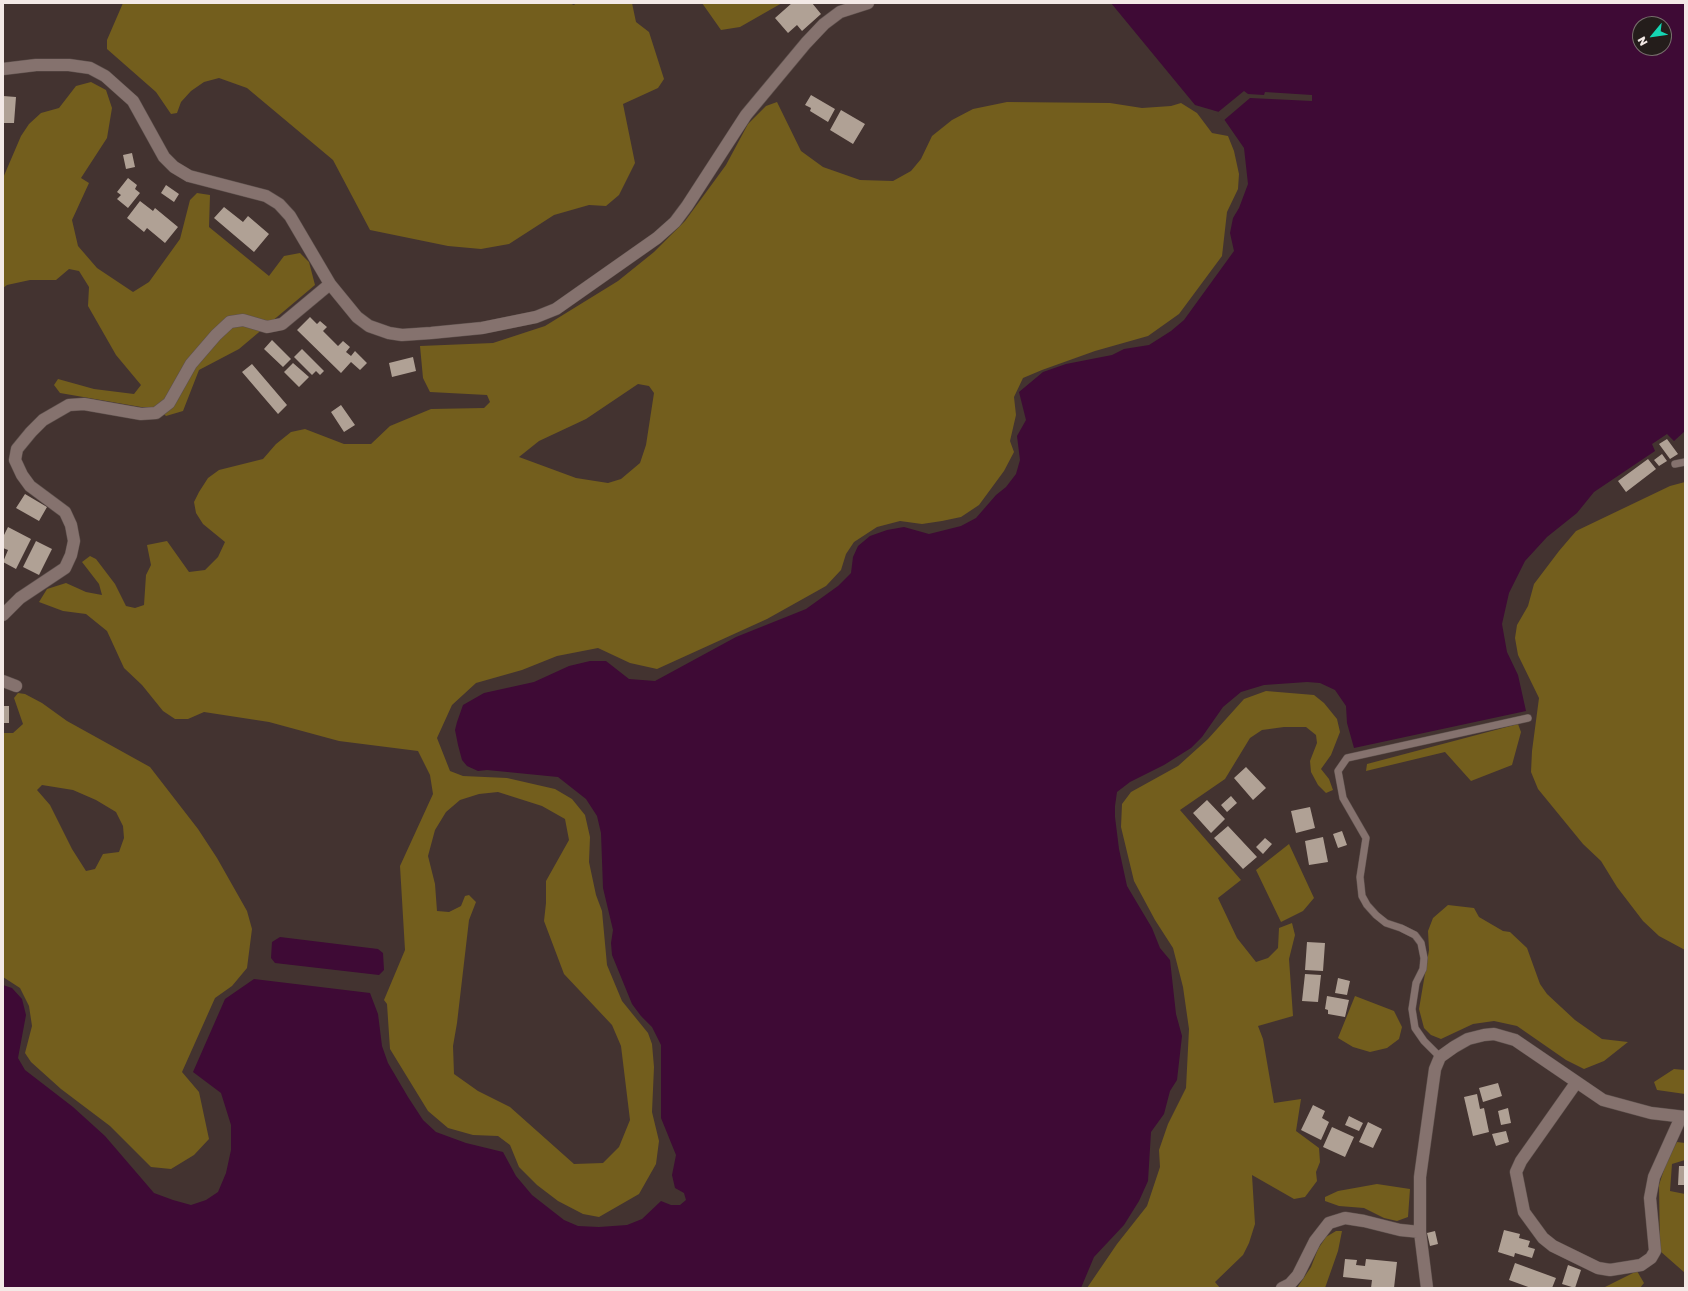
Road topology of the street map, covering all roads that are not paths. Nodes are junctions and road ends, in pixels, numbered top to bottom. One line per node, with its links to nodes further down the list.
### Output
1 (868, 3): 3 (street)
2 (3, 69): 3 (street)
3 (330, 284): 6 (street)
4 (1685, 462): 5 (lane)
5 (1675, 464)
6 (3, 615)
7 (3, 681): 8 (street)
8 (16, 686)
9 (1528, 718): 10 (lane)
10 (1440, 1057): 11 (street); 13 (street)
11 (1576, 1083): 12 (street); 12 (street)
12 (1683, 1117)
13 (1420, 1232): 14 (street); 15 (street)
14 (1282, 1288)
15 (1427, 1288)

